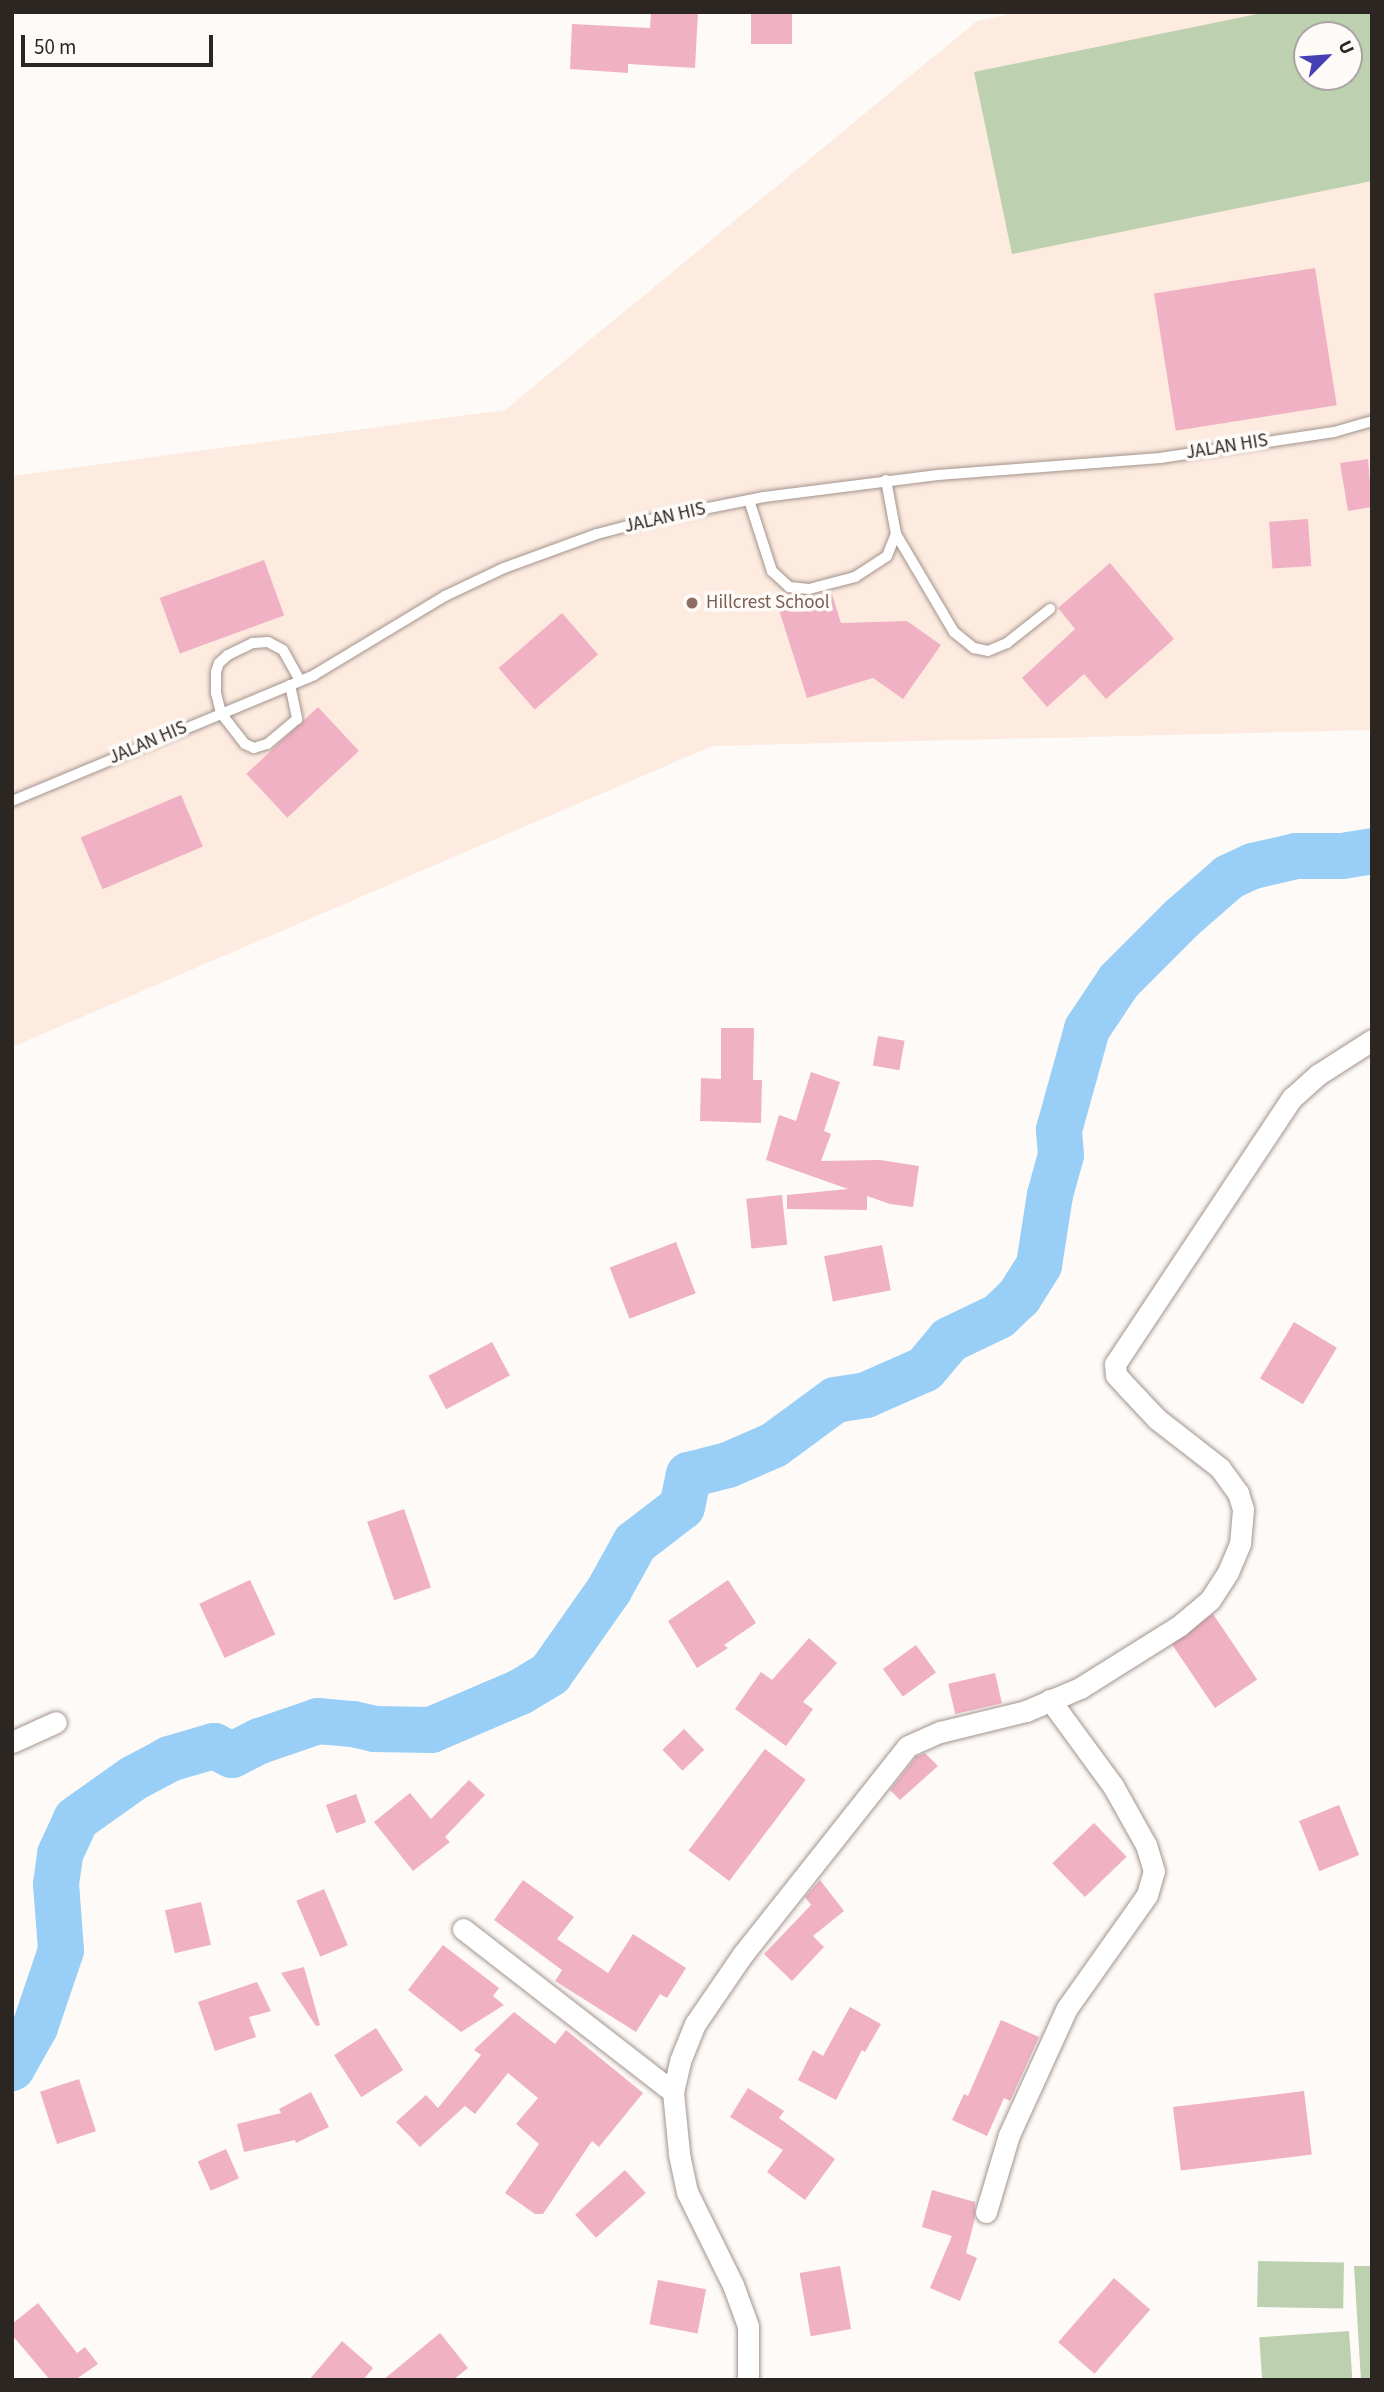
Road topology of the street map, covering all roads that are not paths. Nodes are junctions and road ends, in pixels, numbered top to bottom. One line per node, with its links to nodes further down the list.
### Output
1 (1372, 421): 2 (lane, JALAN HIS)
2 (886, 480): 3 (lane, JALAN HIS); 4 (lane)
3 (749, 500): 4 (lane); 6 (lane, JALAN HIS)
4 (896, 534): 5 (lane)
5 (1050, 609)
6 (295, 683): 7 (lane, JALAN HIS); 7 (lane); 7 (lane)
7 (221, 713): 8 (lane, JALAN HIS)
8 (12, 801)
9 (1372, 1040): 10 (street)
10 (1050, 1700): 14 (street); 15 (street)
11 (56, 1722): 12 (street)
12 (12, 1742)
13 (463, 1929): 14 (street)
14 (673, 2092): 16 (street)
15 (986, 2212)
16 (748, 2380)

